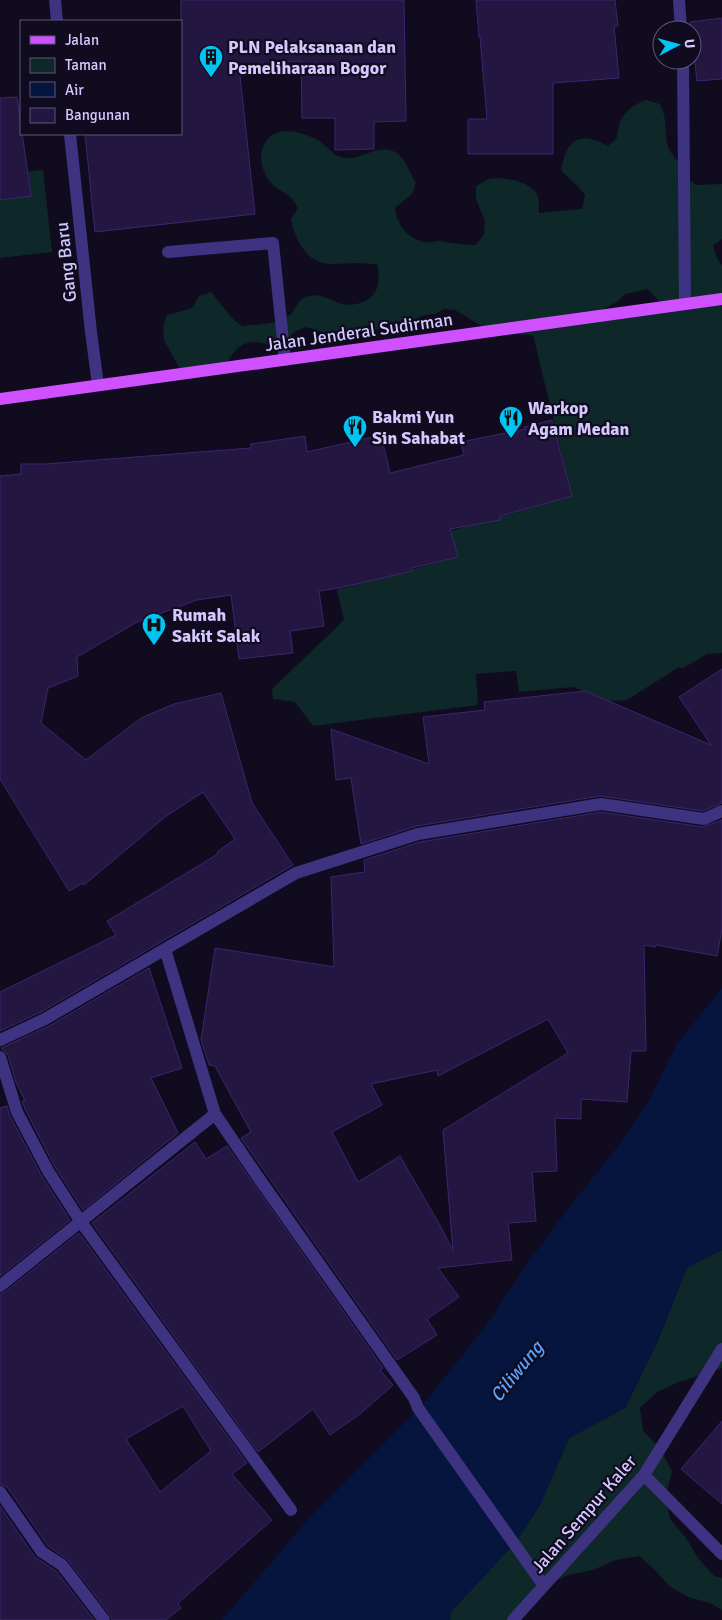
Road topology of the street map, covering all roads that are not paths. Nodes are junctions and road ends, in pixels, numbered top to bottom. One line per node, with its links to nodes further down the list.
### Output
1 (55, 0): 3 (street)
2 (679, 0): 4 (street)
3 (57, 20)
4 (680, 20)
5 (683, 70): 9 (street)
6 (70, 135): 11 (street, Gang Baru)
7 (168, 252): 10 (street)
8 (722, 299): 9 (main road, Jalan Jenderal Sudirman)
9 (685, 304): 10 (main road, Jalan Jenderal Sudirman)
10 (285, 360): 11 (main road, Jalan Jenderal Sudirman)
11 (98, 386): 12 (main road, Jalan Jenderal Sudirman)
12 (0, 399)
13 (722, 811): 14 (street)
14 (165, 950): 15 (street); 17 (street)
15 (0, 1040)
16 (0, 1057): 18 (street)
17 (215, 1114): 18 (street); 25 (street)
18 (81, 1222): 19 (street); 23 (street)
19 (0, 1286)
20 (722, 1349): 21 (street, Jalan Sempur Kaler)
21 (644, 1475): 24 (street); 25 (street, Jalan Sempur Kaler)
22 (0, 1492): 26 (street)
23 (291, 1510)
24 (722, 1554)
25 (544, 1586): 27 (street, Jalan Sempur Kaler)
26 (104, 1620)
27 (513, 1620)

